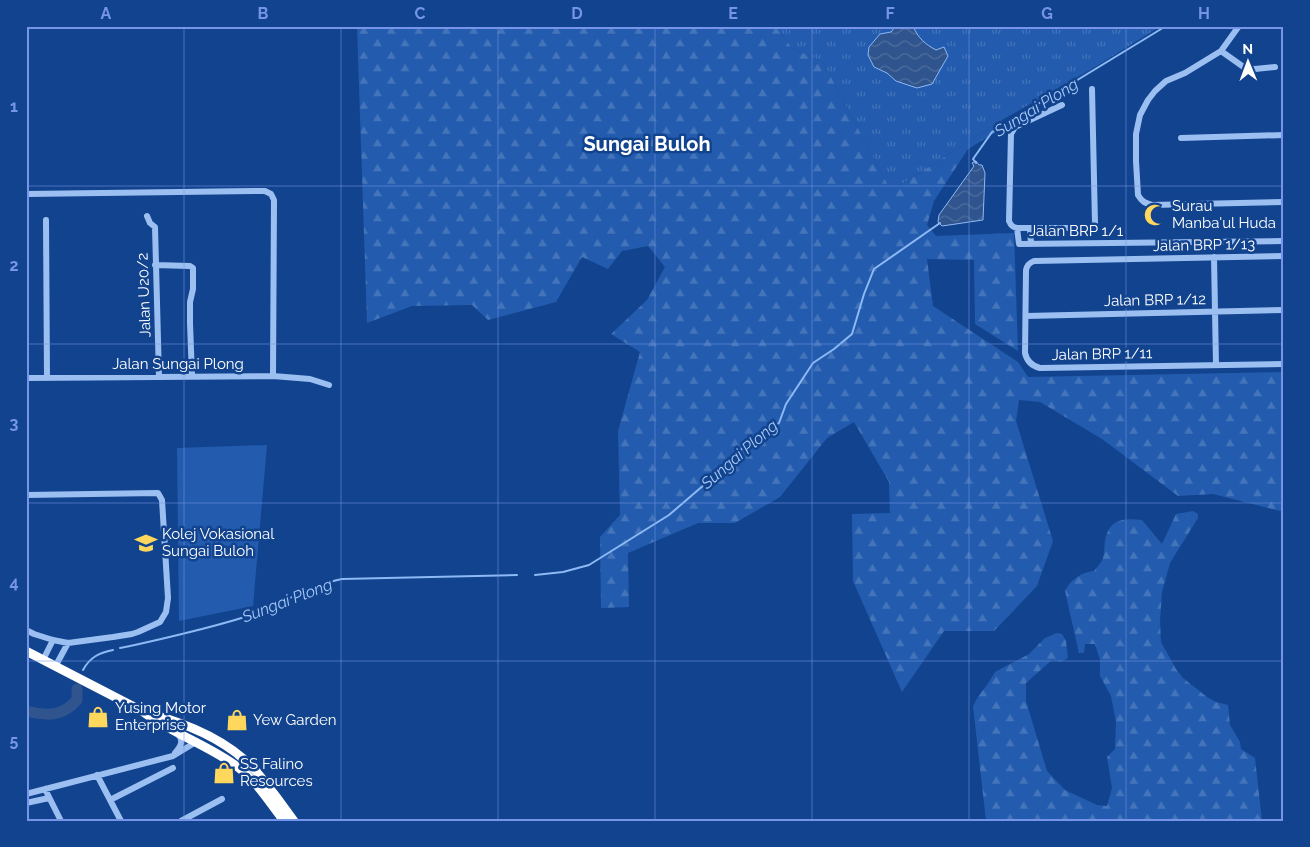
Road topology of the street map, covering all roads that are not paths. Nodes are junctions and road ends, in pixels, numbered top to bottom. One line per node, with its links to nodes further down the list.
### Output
1 (1238, 26): 2 (street)
2 (1221, 51): 3 (street); 9 (street)
3 (1276, 67)
4 (1092, 89): 13 (street)
5 (1062, 105): 12 (street)
6 (1284, 135): 7 (street)
7 (1181, 138)
8 (26, 194): 26 (street)
9 (1284, 202)
10 (147, 216): 19 (street, Jalan U20/2)
11 (46, 220): 29 (street)
12 (1017, 228): 13 (street); 15 (street, Jalan BRP 1/1)
13 (1030, 228): 15 (street)
14 (1284, 241): 15 (street, Jalan BRP 1/1)
15 (1031, 244)
16 (1284, 256): 17 (street, Jalan BRP 1/13)
17 (1214, 257): 18 (street, Jalan BRP 1/13); 21 (street)
18 (1034, 261): 22 (street, Jalan BRP 1/11)
19 (155, 265): 25 (street); 27 (street, Jalan U20/2)
20 (1284, 310): 21 (street, Jalan BRP 1/12)
21 (1215, 311): 22 (street, Jalan BRP 1/12); 24 (street)
22 (1026, 316): 24 (street, Jalan BRP 1/11)
23 (1284, 364): 24 (street, Jalan BRP 1/11)
24 (1216, 365)
25 (192, 376): 26 (street, Jalan Sungai Plong); 27 (street, Jalan Sungai Plong)
26 (273, 376): 30 (street, Jalan Sungai Plong)
27 (159, 377): 29 (street, Jalan Sungai Plong)
28 (26, 378): 29 (street, Jalan Sungai Plong)
29 (47, 378)
30 (329, 384)
31 (26, 496): 34 (street)
32 (26, 630): 33 (street)
33 (53, 640): 34 (street); 36 (street)
34 (68, 643): 37 (street)
35 (26, 652): 36 (highway)
36 (44, 660): 37 (highway)
37 (56, 667): 38 (highway)
38 (142, 712): 39 (highway); 40 (highway)
39 (168, 718): 41 (highway); 44 (highway)
40 (175, 731): 41 (highway); 42 (street)
41 (196, 742): 42 (street); 44 (highway); 55 (highway)
42 (173, 756): 45 (street)
43 (173, 768): 50 (street)
44 (254, 770): 56 (highway)
45 (97, 775): 46 (street); 50 (street)
46 (45, 789): 47 (street); 48 (street)
47 (26, 794)
48 (49, 798): 51 (street); 52 (street)
49 (222, 799): 54 (street)
50 (110, 800): 53 (street)
51 (26, 804)
52 (61, 821)
53 (121, 821)
54 (181, 821)
55 (284, 821)
56 (294, 821)

